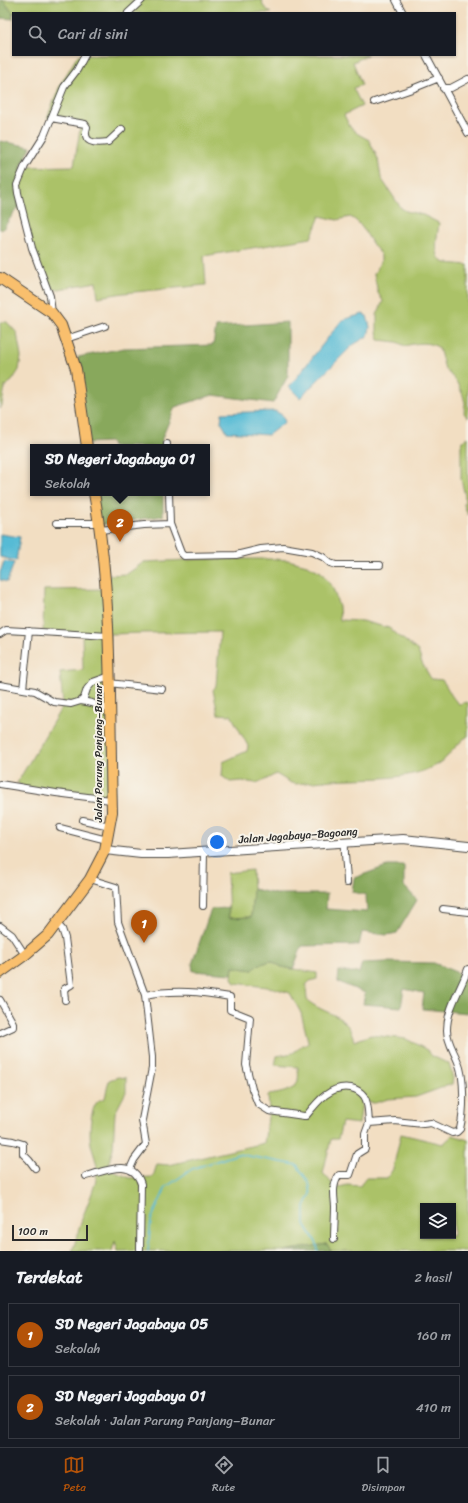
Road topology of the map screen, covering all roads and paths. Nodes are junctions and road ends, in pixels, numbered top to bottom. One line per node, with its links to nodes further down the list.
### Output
1 (142, 0): 3 (street)
2 (396, 0): 4 (street)
3 (129, 12)
4 (402, 12)
5 (84, 56): 11 (street)
6 (427, 56): 7 (street)
7 (439, 78): 9 (street); 10 (street)
8 (468, 79): 9 (street)
9 (443, 88): 13 (street)
10 (374, 102)
11 (51, 118): 12 (street); 15 (street)
12 (122, 129)
13 (468, 132)
14 (0, 278): 15 (main road)
15 (52, 313): 17 (main road)
16 (105, 326): 17 (street)
17 (66, 339): 18 (main road)
18 (87, 444)
19 (95, 496): 23 (main road, Jalan Parung Panjang–Bunar)
20 (169, 496): 22 (street)
21 (57, 523): 23 (street)
22 (170, 524): 23 (street); 24 (street)
23 (100, 526): 27 (main road, Jalan Parung Panjang–Bunar)
24 (380, 565)
25 (29, 631): 26 (street); 27 (street); 30 (street)
26 (0, 634)
27 (109, 636): 28 (main road, Jalan Parung Panjang–Bunar)
28 (110, 679): 31 (street); 32 (street); 33 (main road, Jalan Parung Panjang–Bunar)
29 (0, 685): 30 (street)
30 (23, 689): 32 (street)
31 (162, 689)
32 (80, 702): 33 (street)
33 (110, 710): 35 (main road, Jalan Parung Panjang–Bunar)
34 (0, 784): 35 (street)
35 (112, 800): 37 (main road, Jalan Parung Panjang–Bunar)
36 (83, 820): 37 (street)
37 (110, 826): 40 (main road, Jalan Parung Panjang–Bunar)
38 (60, 828): 40 (street)
39 (345, 842): 41 (street, Jalan Jagabaya–Bagoang); 42 (street, Jalan Jagabaya–Bagoang); 44 (street)
40 (106, 845): 42 (street, Jalan Jagabaya–Bagoang); 43 (main road, Jalan Parung Panjang–Bunar)
41 (468, 846)
42 (204, 853): 45 (street)
43 (90, 879): 48 (main road, Jalan Parung Panjang–Bunar); 53 (street)
44 (347, 883)
45 (203, 906)
46 (443, 909): 47 (street)
47 (468, 912)
48 (57, 924): 50 (main road, Jalan Parung Panjang–Bunar); 55 (street)
49 (0, 926): 50 (street)
50 (25, 955): 52 (main road, Jalan Parung Panjang–Bunar)
51 (468, 969): 57 (street)
52 (0, 973)
53 (145, 995): 57 (street); 60 (street)
54 (0, 1000): 56 (street)
55 (65, 1000)
56 (0, 1034)
57 (369, 1123): 62 (street)
58 (0, 1139): 59 (street)
59 (35, 1168)
60 (130, 1169): 61 (street); 63 (street)
61 (86, 1176)
62 (334, 1239)
63 (140, 1249)

